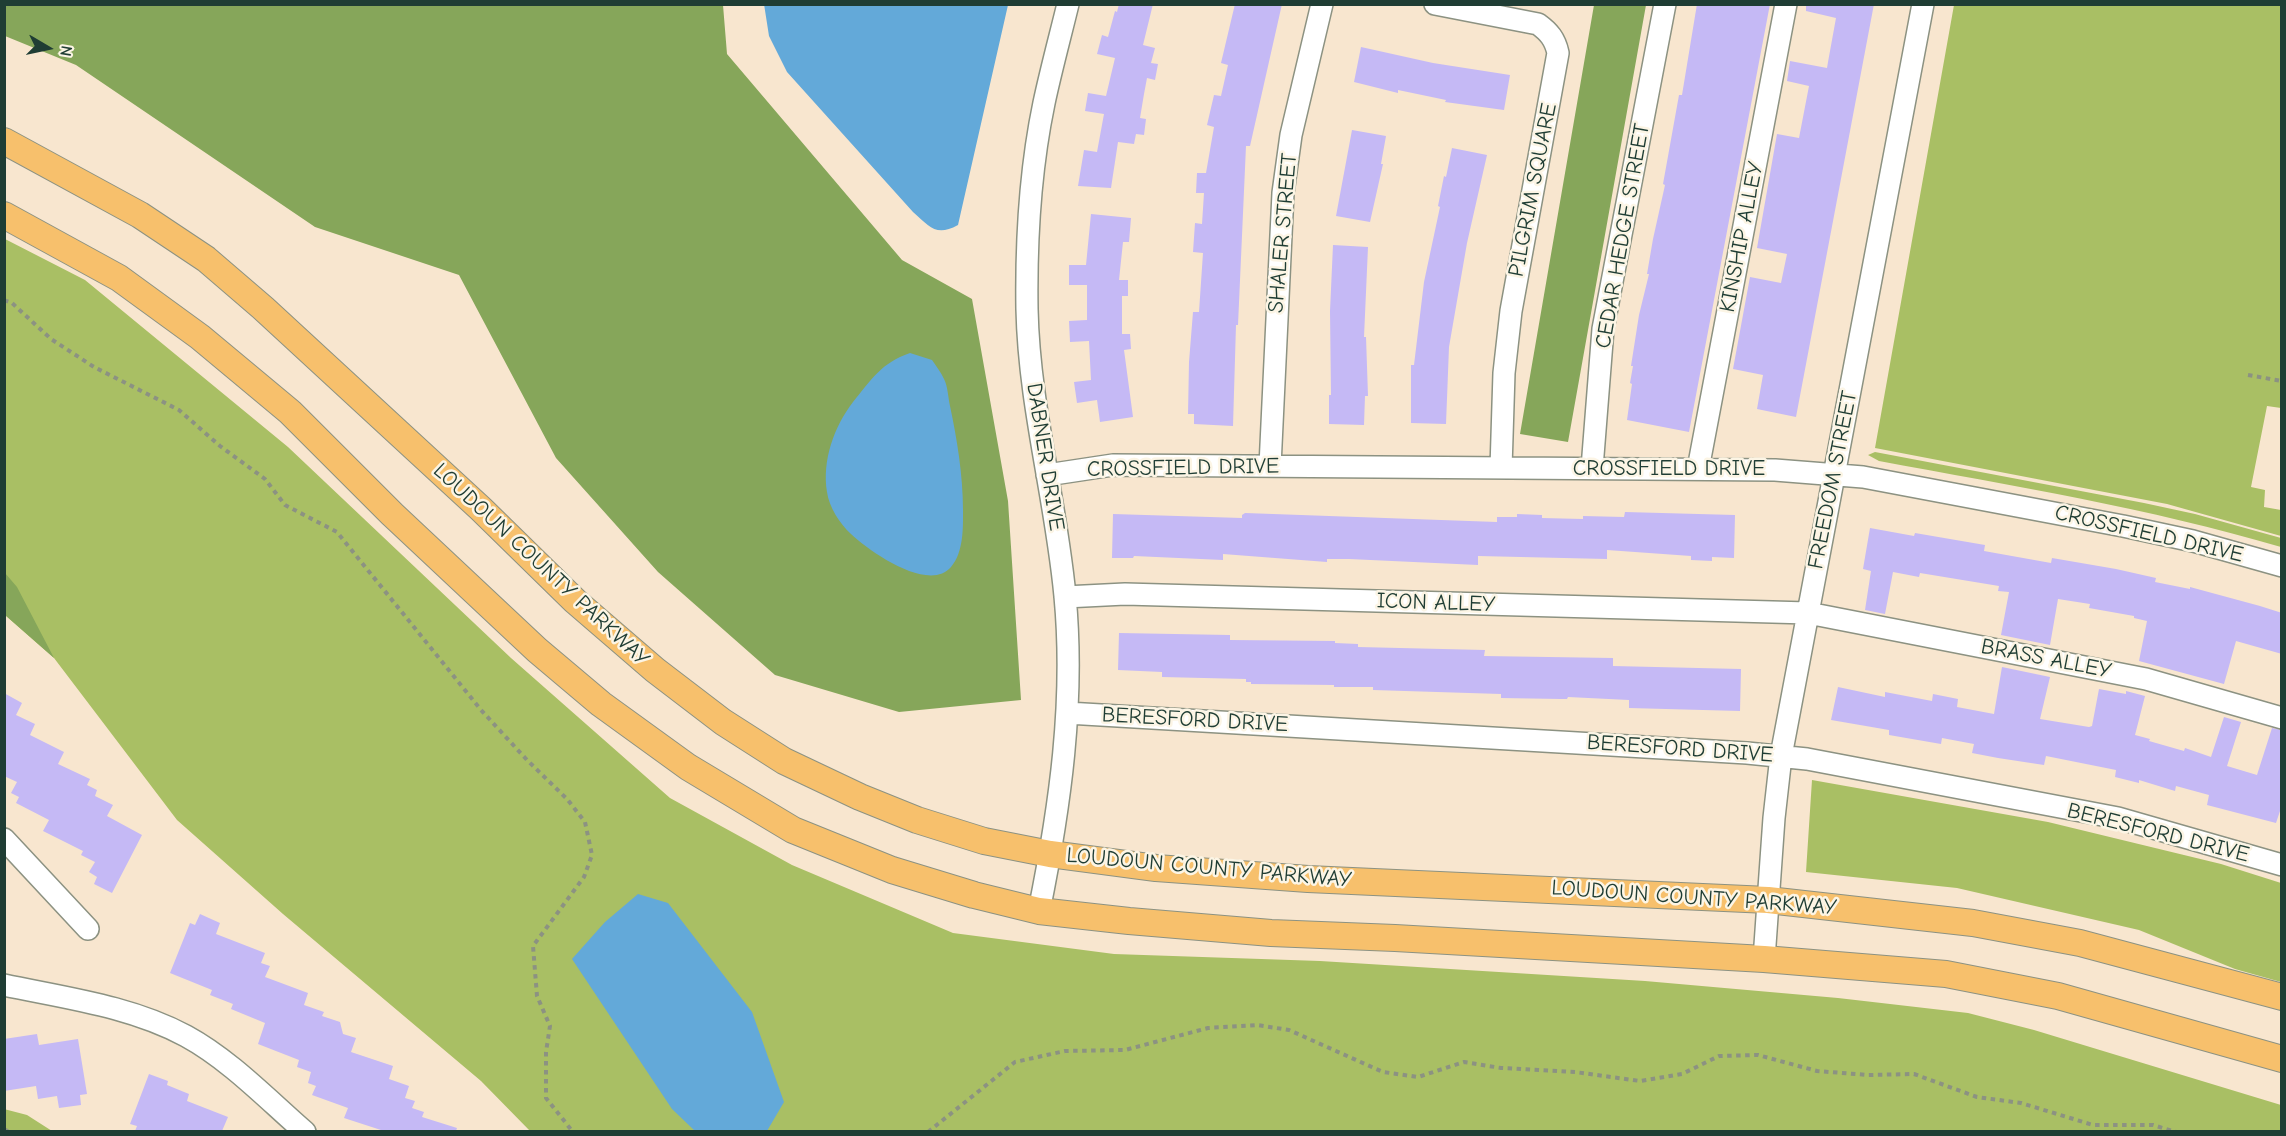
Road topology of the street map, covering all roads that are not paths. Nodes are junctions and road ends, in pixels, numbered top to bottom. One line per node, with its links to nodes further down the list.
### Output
1 (1068, 4): 14 (street, DABNER DRIVE)
2 (1322, 4): 9 (street, SHALER STREET)
3 (1435, 4): 10 (street, PILGRIM SQUARE)
4 (1665, 4): 11 (street, CEDAR HEDGE STREET)
5 (1786, 4): 12 (street, KINSHIP ALLEY)
6 (1923, 4): 13 (street, FREEDOM STREET)
7 (4, 141): 22 (main road, LOUDOUN COUNTY PARKWAY)
8 (4, 214): 25 (main road)
9 (1270, 466): 10 (street, CROSSFIELD DRIVE); 14 (street, CROSSFIELD DRIVE)
10 (1501, 468): 11 (street, CROSSFIELD DRIVE)
11 (1592, 468): 12 (street, CROSSFIELD DRIVE)
12 (1698, 469): 13 (street, CROSSFIELD DRIVE)
13 (1834, 473): 15 (street, CROSSFIELD DRIVE); 17 (street, FREEDOM STREET)
14 (1047, 475): 16 (street, DABNER DRIVE)
15 (2282, 566)
16 (1065, 597): 17 (street, ICON ALLEY); 18 (street, DABNER DRIVE)
17 (1808, 613): 19 (street, BRASS ALLEY); 20 (street, FREEDOM STREET)
18 (1067, 713): 20 (street, BERESFORD DRIVE); 22 (street, DABNER DRIVE)
19 (2282, 718)
20 (1781, 756): 23 (street, BERESFORD DRIVE); 24 (street, FREEDOM STREET)
21 (4, 839): 26 (street)
22 (1050, 854): 24 (main road, LOUDOUN COUNTY PARKWAY); 25 (street, DABNER DRIVE)
23 (2282, 865)
24 (1768, 900): 27 (street, FREEDOM STREET); 29 (main road, LOUDOUN COUNTY PARKWAY)
25 (1039, 911): 27 (main road)
26 (88, 929)
27 (1764, 959): 30 (main road)
28 (4, 985): 31 (street)
29 (2282, 997)
30 (2282, 1059)
31 (304, 1131)

